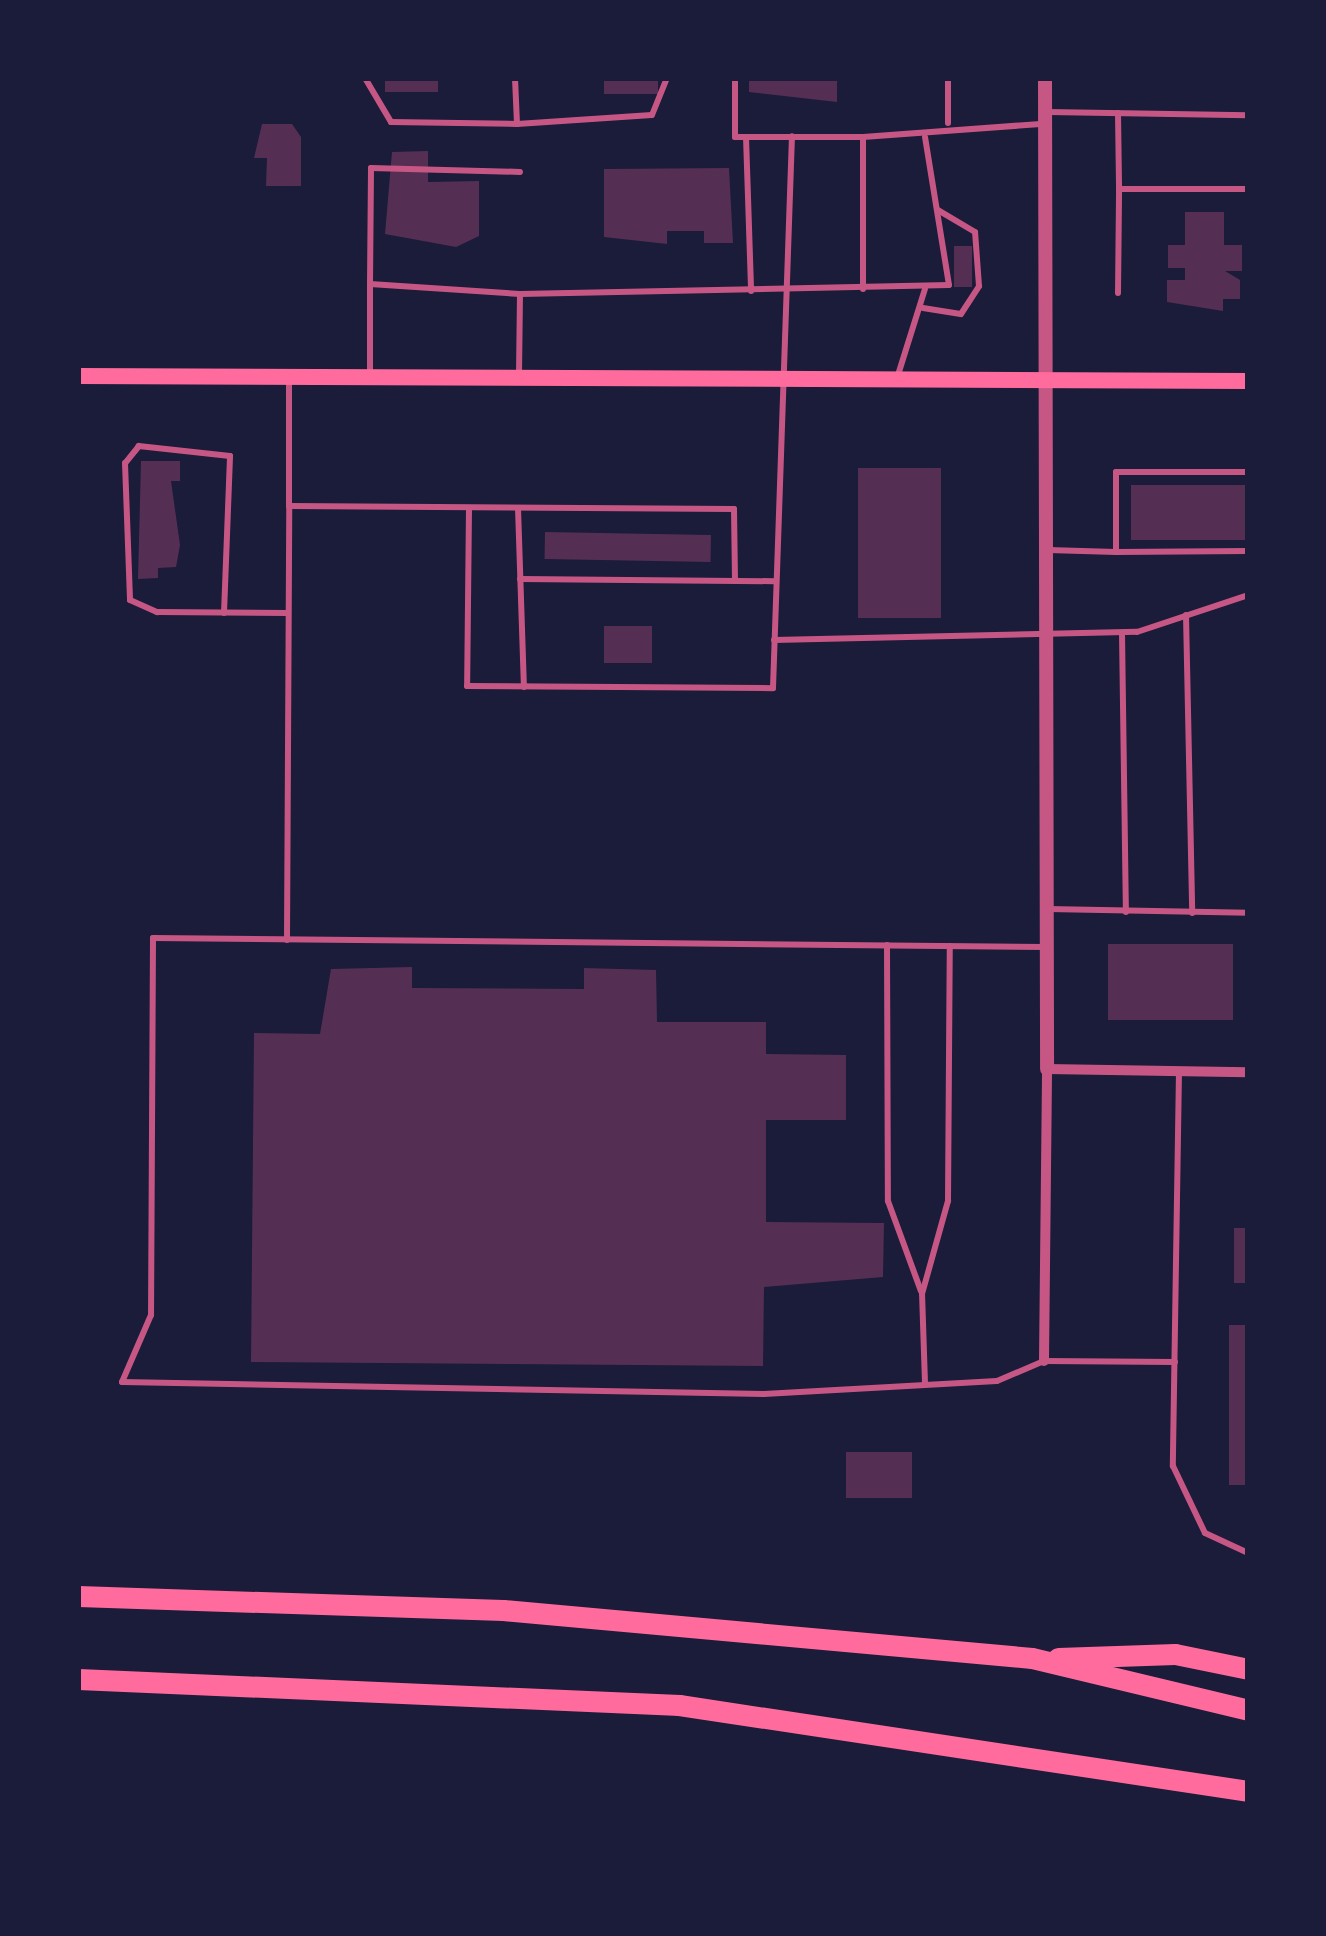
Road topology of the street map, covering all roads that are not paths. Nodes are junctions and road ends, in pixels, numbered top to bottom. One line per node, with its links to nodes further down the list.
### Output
1 (365, 78): 11 (lane)
2 (515, 78): 11 (lane)
3 (668, 78): 11 (lane)
4 (736, 78): 12 (lane)
5 (948, 78): 10 (lane)
6 (1045, 78): 9 (street)
7 (1118, 113): 8 (lane); 9 (lane); 17 (lane)
8 (1248, 115)
9 (1045, 118): 10 (lane); 34 (street)
10 (948, 123): 15 (lane)
11 (517, 124)
12 (746, 136): 13 (lane); 23 (lane)
13 (793, 136): 14 (lane); 24 (lane)
14 (863, 136): 15 (lane); 22 (lane)
15 (925, 137): 19 (lane)
16 (520, 172): 20 (lane)
17 (1119, 189): 18 (lane); 25 (lane)
18 (1248, 189)
19 (934, 208): 21 (lane); 27 (lane)
20 (370, 284): 26 (lane); 30 (lane)
21 (925, 289): 22 (lane); 27 (lane)
22 (863, 290): 24 (lane)
23 (751, 291): 24 (lane); 26 (lane)
24 (782, 291): 32 (lane)
25 (1118, 293)
26 (520, 294): 31 (lane)
27 (923, 308): 33 (lane)
28 (78, 376): 29 (main road)
29 (290, 377): 30 (main road); 37 (lane)
30 (370, 378): 31 (main road)
31 (519, 378): 32 (main road)
32 (777, 379): 33 (main road); 45 (lane)
33 (896, 380): 34 (main road)
34 (1044, 380): 35 (main road); 40 (street)
35 (1248, 381)
36 (1248, 472): 42 (lane)
37 (289, 506): 38 (lane); 48 (lane)
38 (469, 508): 39 (lane); 53 (lane)
39 (518, 508): 43 (lane); 44 (lane)
40 (1042, 550): 42 (lane); 51 (street)
41 (1248, 551): 42 (lane)
42 (1116, 552)
43 (520, 579): 44 (lane); 53 (lane)
44 (735, 581): 45 (lane)
45 (774, 581): 52 (lane)
46 (1248, 595): 49 (lane)
47 (224, 613): 47 (lane); 48 (lane)
48 (288, 614): 58 (lane)
49 (1186, 615): 50 (lane); 56 (lane)
50 (1122, 633): 51 (lane); 55 (lane)
51 (1042, 637): 52 (lane); 54 (street)
52 (774, 640): 53 (lane)
53 (524, 687)
54 (1044, 908): 55 (lane); 61 (street)
55 (1126, 912): 56 (lane)
56 (1192, 913): 57 (lane)
57 (1248, 913)
58 (287, 940): 59 (lane); 68 (lane)
59 (887, 945): 60 (lane); 65 (lane)
60 (950, 946): 61 (lane); 65 (lane)
61 (1045, 946): 62 (street)
62 (1046, 1069): 63 (street); 66 (street)
63 (1179, 1071): 64 (street); 67 (lane)
64 (1248, 1072)
65 (922, 1294): 68 (lane)
66 (1044, 1361): 67 (lane); 68 (lane)
67 (1175, 1362): 69 (lane)
68 (925, 1383)
69 (1248, 1553)
70 (78, 1596): 71 (highway)
71 (1032, 1658): 72 (highway); 74 (highway)
72 (1248, 1669)
73 (78, 1678): 75 (highway)
74 (1248, 1710)
75 (1248, 1792)

